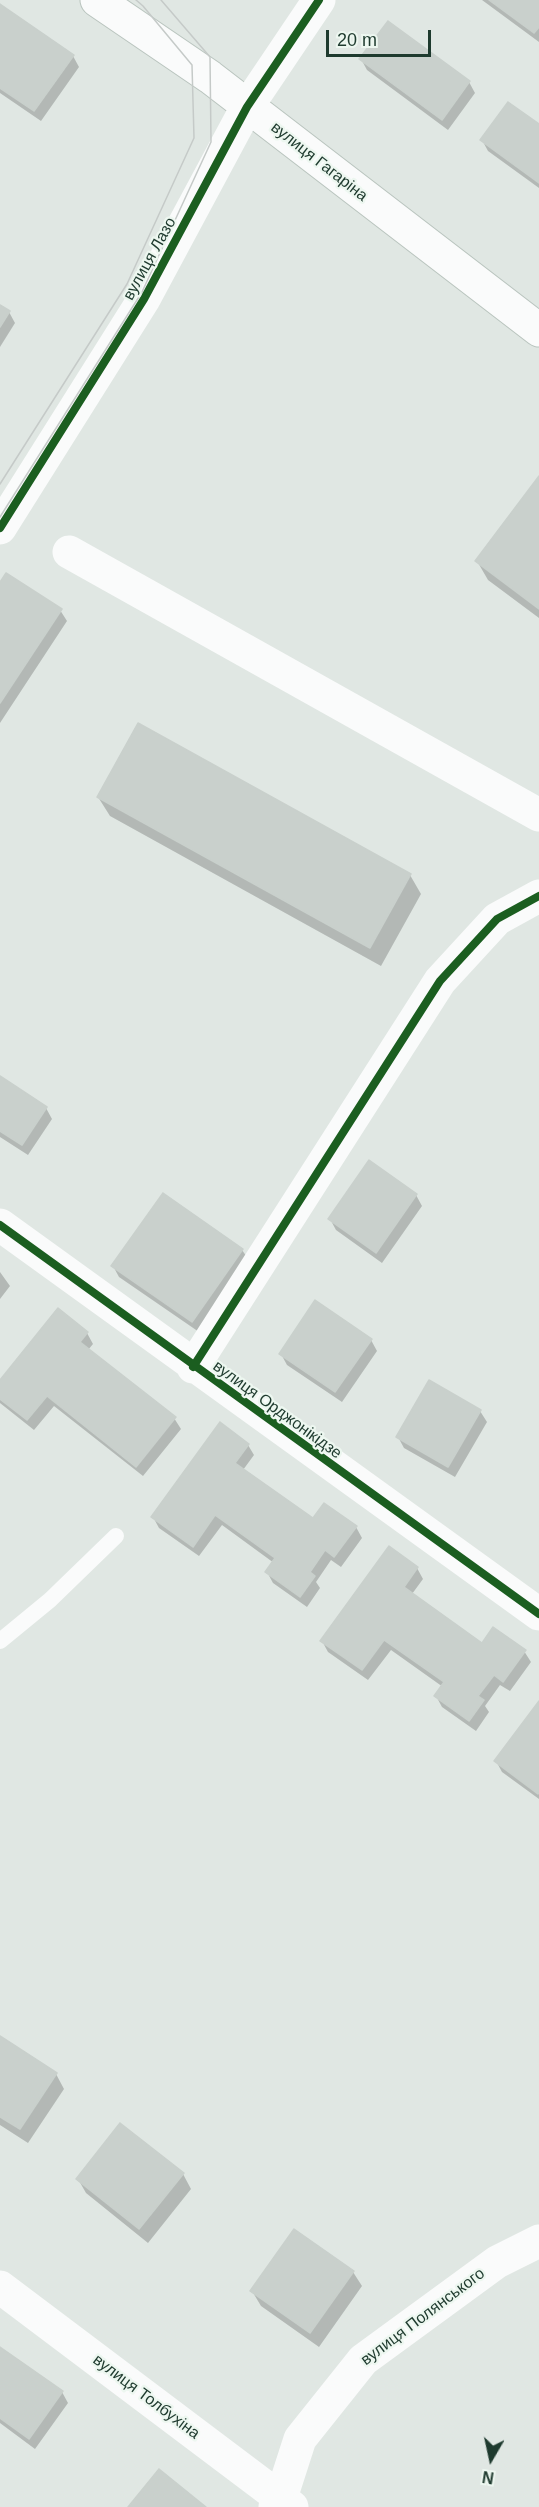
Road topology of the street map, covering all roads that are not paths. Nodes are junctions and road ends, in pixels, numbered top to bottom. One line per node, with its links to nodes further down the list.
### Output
1 (97, 0): 3 (street, вулиця Гагаріна)
2 (319, 0): 3 (street, вулиця Лазо)
3 (247, 107): 4 (street, вулиця Гагаріна); 5 (street, вулиця Лазо)
4 (539, 330)
5 (0, 528)
6 (69, 552): 7 (street)
7 (539, 815)
8 (539, 896): 10 (street)
9 (0, 1226): 10 (street, вулиця Орджонікідзе)
10 (193, 1367): 12 (street, вулиця Орджонікідзе)
11 (116, 1536): 13 (lane)
12 (539, 1614)
13 (0, 1641)
14 (539, 2241): 16 (street, вулиця Полянського)
15 (0, 2287): 16 (street, вулиця Толбухіна)
16 (283, 2504)

